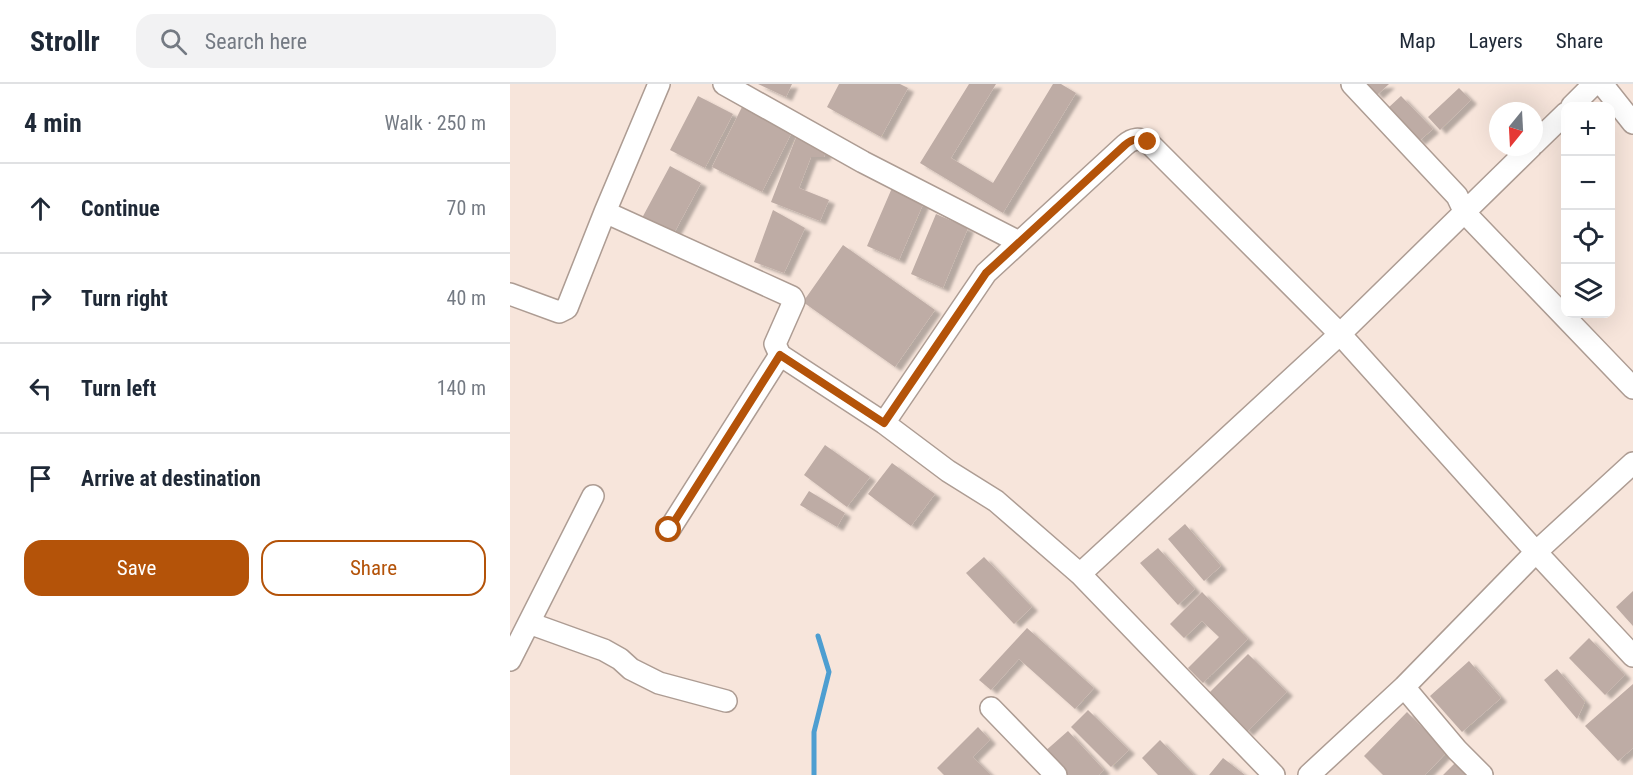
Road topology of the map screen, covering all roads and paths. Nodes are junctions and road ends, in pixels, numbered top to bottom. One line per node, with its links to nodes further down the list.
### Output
1 (659, 84): 11 (street)
2 (724, 84): 13 (street)
3 (1352, 84): 12 (street)
4 (1594, 84): 6 (street)
5 (1602, 84): 8 (street)
6 (1576, 102)
7 (1561, 118): 9 (street)
8 (1633, 123)
9 (1543, 136)
10 (1523, 156): 12 (street)
11 (605, 212): 14 (street); 16 (street)
12 (1465, 213): 15 (street); 17 (street)
13 (1018, 242): 15 (street); 18 (street)
14 (510, 294)
15 (1340, 334): 22 (street); 23 (street)
16 (780, 355): 18 (street); 21 (street)
17 (1633, 388)
18 (884, 423): 23 (street)
19 (1633, 462): 22 (street)
20 (593, 496): 24 (street)
21 (669, 530)
22 (1536, 552): 25 (street); 27 (street)
23 (1080, 574): 31 (street)
24 (529, 623): 26 (street); 28 (street)
25 (1633, 656)
26 (510, 660)
27 (1404, 687): 32 (street); 33 (street)
28 (726, 701)
29 (991, 708): 30 (street)
30 (1056, 775)
31 (1275, 775)
32 (1309, 775)
33 (1482, 775)

